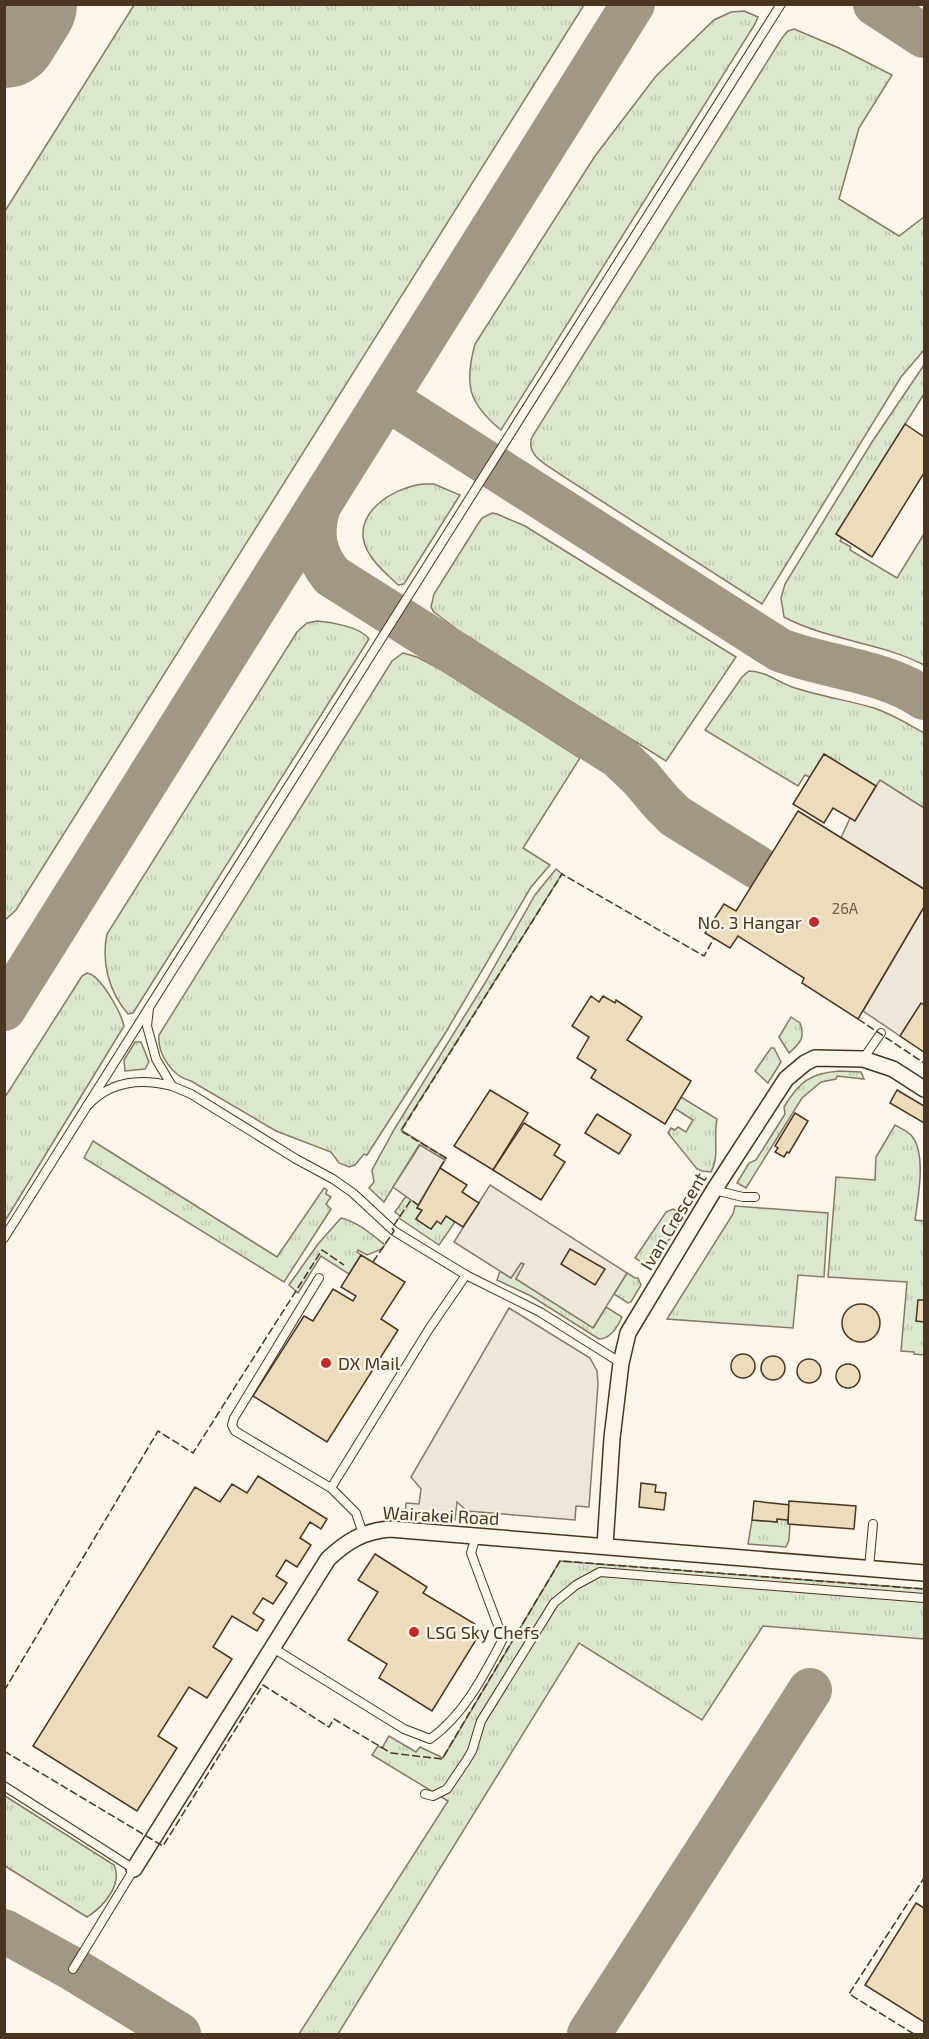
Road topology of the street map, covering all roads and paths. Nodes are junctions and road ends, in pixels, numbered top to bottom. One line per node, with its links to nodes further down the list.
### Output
1 (780, 4): 2 (lane)
2 (149, 1005): 5 (lane); 7 (lane)
3 (881, 1033): 4 (lane)
4 (863, 1059): 6 (street, Ivan Crescent); 8 (street, Ivan Crescent)
5 (172, 1086): 7 (lane); 11 (lane)
6 (924, 1089)
7 (87, 1106): 10 (lane)
8 (714, 1190): 9 (lane); 13 (street, Ivan Crescent)
9 (755, 1197)
10 (4, 1238)
11 (466, 1275): 13 (lane); 14 (lane)
12 (319, 1278): 14 (lane)
13 (621, 1363): 18 (street, Ivan Crescent)
14 (332, 1488): 16 (lane)
15 (873, 1524): 19 (lane)
16 (363, 1534): 17 (street, Wairakei Road); 22 (street, Wairakei Road)
17 (476, 1536): 18 (street, Wairakei Road); 22 (lane)
18 (605, 1546): 19 (street, Wairakei Road)
19 (868, 1568): 20 (street, Wairakei Road)
20 (924, 1573)
21 (924, 1598): 24 (lane)
22 (273, 1648): 25 (street, Wairakei Road)
23 (4, 1786): 25 (lane)
24 (425, 1794)
25 (134, 1869): 26 (lane)
26 (73, 1969)

